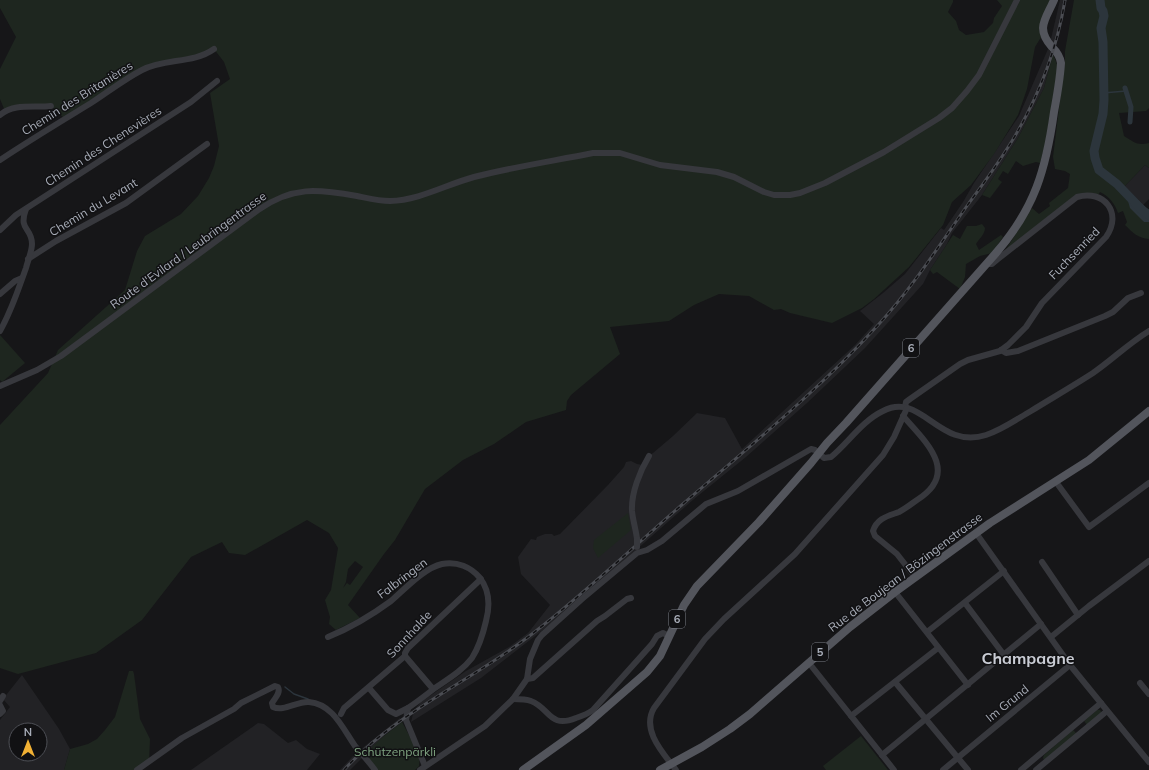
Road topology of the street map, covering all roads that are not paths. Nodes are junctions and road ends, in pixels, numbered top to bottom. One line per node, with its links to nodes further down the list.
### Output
1 (1016, 0): 21 (street, Route d'Evilard / Leubringentrasse)
2 (1054, 0): 14 (main road, 6)
3 (214, 49): 8 (street, Chemin des Britanières)
4 (217, 81): 9 (street, Chemin des Chenevières)
5 (51, 106): 6 (street)
6 (0, 115)
7 (207, 144): 13 (street, Chemin du Levant)
8 (0, 160)
9 (26, 209): 10 (street, Chemin des Chenevières); 11 (street)
10 (6, 224): 11 (street); 12 (street, Chemin des Chenevières)
11 (23, 224): 13 (street)
12 (0, 230)
13 (28, 259): 15 (street)
14 (985, 264): 20 (street, Fuchsenried); 25 (main road, 6)
15 (22, 278): 17 (street); 18 (street)
16 (1140, 293): 20 (street)
17 (0, 294)
18 (0, 331)
19 (1149, 331): 22 (street)
20 (1001, 350): 22 (street)
21 (0, 386)
22 (906, 407): 24 (street); 25 (street)
23 (1149, 411): 27 (main road, Rue de Boujean / Bözingenstrasse / 5)
24 (904, 416): 34 (street); 73 (street)
25 (819, 452): 30 (street); 42 (main road, 6)
26 (648, 456): 30 (street, bridge)
27 (1056, 482): 28 (street); 29 (main road, Rue de Boujean / Bözingenstrasse / 5)
28 (1149, 483)
29 (976, 533): 33 (street); 34 (main road, Rue de Boujean / Bözingenstrasse / 5)
30 (637, 550): 50 (street)
31 (1149, 561): 39 (street)
32 (1042, 562): 39 (street)
33 (1004, 571): 38 (street); 40 (street)
34 (915, 577): 36 (main road, Rue de Boujean / Bözingenstrasse / 5)
35 (481, 579): 43 (street, Falbringen); 47 (street, Sonnhalde); 55 (street)
36 (895, 592): 41 (street); 48 (main road, Rue de Boujean / Bözingenstrasse / 5)
37 (631, 598): 50 (street)
38 (965, 603): 41 (street); 46 (street)
39 (1078, 614): 44 (street)
40 (1041, 624): 44 (street); 46 (street)
41 (927, 632): 45 (street)
42 (669, 636): 57 (street); 79 (main road, 6)
43 (328, 637)
44 (1051, 637): 49 (street)
45 (938, 648): 51 (street); 53 (street)
46 (1004, 655): 53 (street)
47 (405, 656): 54 (street, Sonnhalde); 55 (street)
48 (809, 663): 65 (street); 73 (main road, Rue de Boujean / Bözingenstrasse / 5)
49 (1070, 665): 58 (street); 69 (street, Im Grund)
50 (527, 679): 57 (street)
51 (895, 682): 65 (street); 67 (street)
52 (1140, 683): 56 (street)
53 (968, 685): 67 (street)
54 (370, 688): 63 (street, Sonnhalde); 64 (street)
55 (433, 689): 60 (street)
56 (1149, 694)
57 (513, 699): 74 (street)
58 (1101, 704): 61 (street); 70 (street)
59 (0, 705): 62 (street)
60 (408, 708): 64 (street); 66 (street)
61 (1107, 711): 71 (street); 75 (street)
62 (0, 714)
63 (341, 714)
64 (396, 714): 66 (street)
65 (851, 716): 68 (street)
66 (406, 720): 74 (street)
67 (926, 720): 68 (street); 69 (street)
68 (882, 755): 81 (street)
69 (958, 758): 82 (street, Im Grund); 83 (street)
70 (1036, 758): 75 (street); 84 (street)
71 (1149, 762)
72 (149, 763): 76 (street); 77 (street); 78 (street)
73 (674, 767): 80 (main road, Rue de Boujean / Bözingenstrasse / 5)
74 (423, 768)
75 (1044, 768): 85 (street)
76 (137, 770)
77 (146, 770)
78 (375, 770)
79 (523, 770)
80 (660, 770)
81 (894, 770)
82 (943, 770)
83 (968, 770)
84 (1022, 770)
85 (1036, 770)

